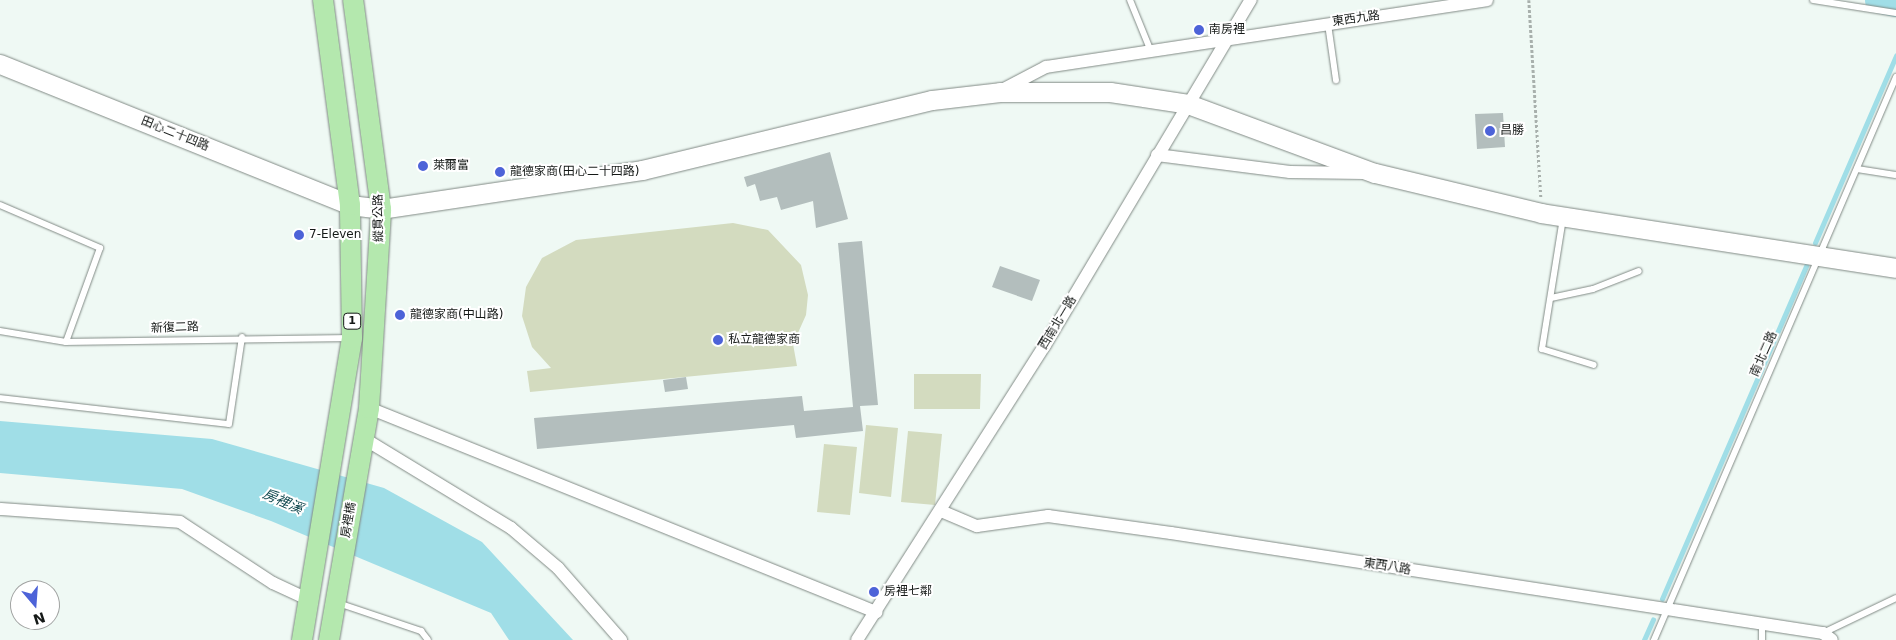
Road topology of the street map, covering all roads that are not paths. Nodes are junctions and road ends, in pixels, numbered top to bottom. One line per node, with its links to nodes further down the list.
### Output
1 (324, 0): 21 (main road, 1)
2 (353, 0): 22 (main road, 縱貫公路 / 1)
3 (1130, 0): 10 (lane)
4 (1252, 0): 9 (street, 西南北一路)
5 (1487, 0): 8 (street, 東西九路)
6 (1813, 0): 7 (lane)
7 (1896, 14)
8 (1328, 24): 9 (street, 東西九路); 13 (lane)
9 (1225, 39): 10 (street, 東西九路); 15 (street, 西南北一路)
10 (1150, 49): 14 (street, 東西九路)
11 (0, 64): 21 (main road, 田心二十四路)
12 (1896, 77): 17 (lane, 南北二路)
13 (1336, 80)
14 (1000, 92): 15 (main road, 田心二十四路); 22 (main road, 田心二十四路)
15 (1188, 104): 16 (street, 西南北一路); 18 (main road, 田心二十四路)
16 (1158, 155): 18 (street); 37 (street, 西南北一路)
17 (1857, 169): 19 (lane); 24 (lane, 南北二路)
18 (1375, 173): 23 (main road, 田心二十四路)
19 (1896, 175)
20 (0, 205): 31 (lane)
21 (350, 205): 22 (main road, 田心二十四路); 30 (main road, 1)
22 (381, 209): 34 (main road, 縱貫公路 / 1)
23 (1563, 216): 24 (main road, 田心二十四路); 27 (lane)
24 (1820, 256): 25 (main road, 田心二十四路); 41 (lane, 南北二路)
25 (1896, 268)
26 (1639, 271): 27 (lane)
27 (1551, 298): 32 (lane)
28 (0, 330): 31 (lane, 新復二路)
29 (242, 337): 30 (lane, 新復二路); 31 (lane, 新復二路); 33 (lane)
30 (352, 338): 39 (main road, 房裡橋 / 1)
31 (66, 342)
32 (1594, 365)
33 (0, 398)
34 (369, 408): 35 (main road, 縱貫公路 / 1); 42 (street)
35 (363, 438): 40 (main road, 房裡橋 / 1); 48 (street)
36 (0, 509): 39 (street)
37 (941, 511): 41 (street, 東西八路); 42 (street, 西南北一路)
38 (1896, 598): 44 (lane)
39 (309, 600): 45 (main road, 1)
40 (335, 602): 46 (main road, 1); 47 (lane)
41 (1666, 611): 43 (street, 東西八路); 50 (lane, 南北二路)
42 (876, 612): 49 (street, 西南北一路)
43 (1762, 624): 44 (street, 東西八路); 51 (lane)
44 (1828, 636)
45 (302, 640)
46 (329, 640)
47 (428, 640)
48 (621, 640)
49 (857, 640)
50 (1654, 640)
51 (1762, 640)

